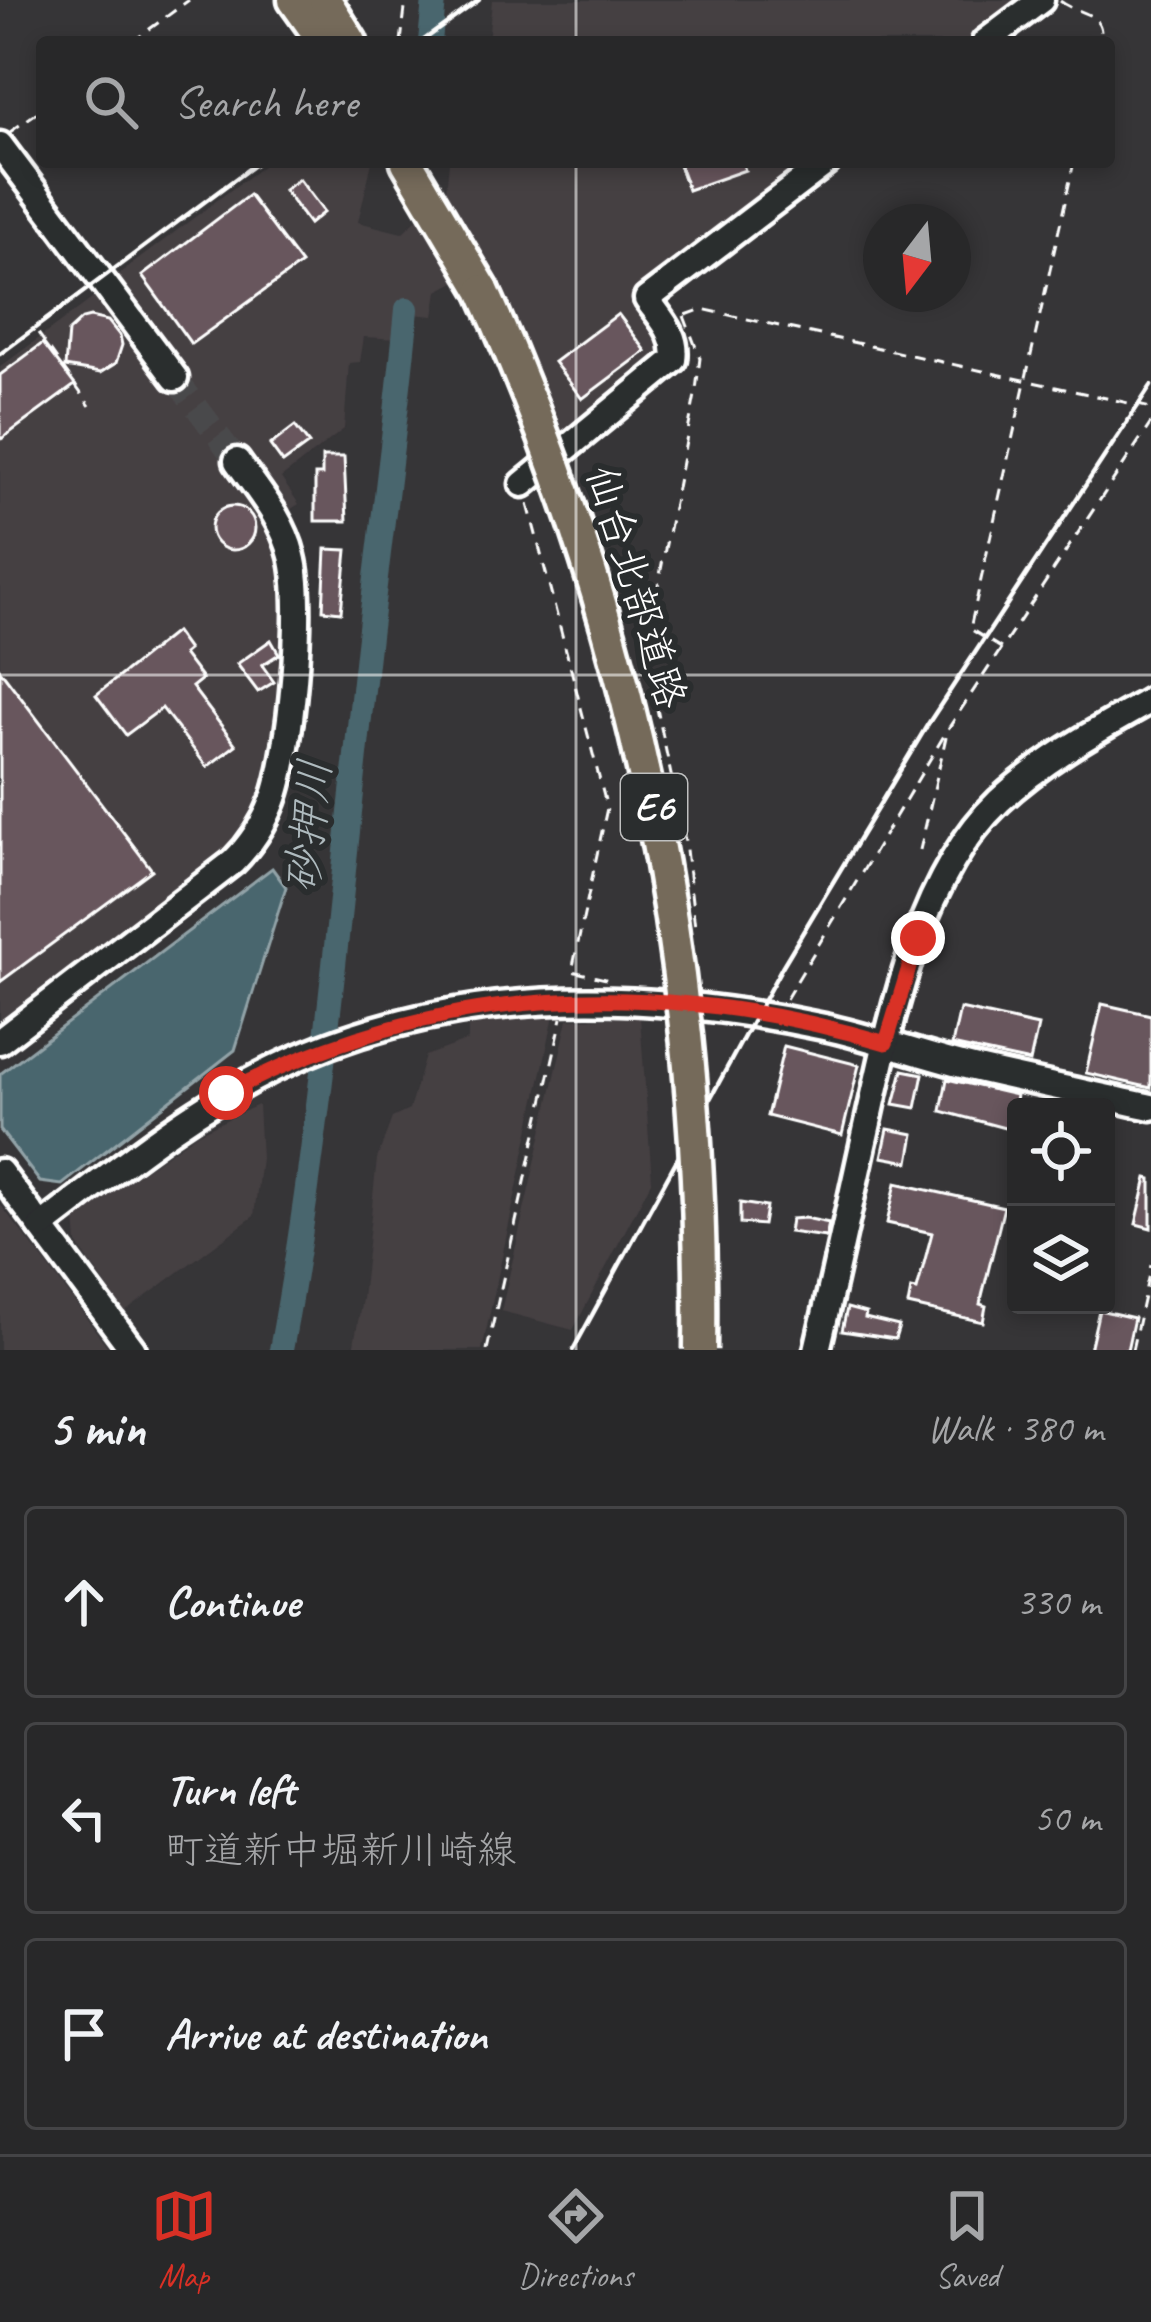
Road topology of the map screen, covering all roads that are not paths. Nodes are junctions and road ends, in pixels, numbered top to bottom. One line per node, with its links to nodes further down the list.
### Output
1 (294, 0): 4 (highway)
2 (325, 0): 5 (highway)
3 (1041, 0): 6 (street)
4 (321, 36)
5 (347, 36)
6 (994, 36)
7 (2, 141): 12 (street)
8 (411, 168): 11 (highway, 仙台北部道路 / E6)
9 (425, 168): 11 (highway, 仙台北部道路 / E6)
10 (818, 168): 14 (street)
11 (483, 290): 22 (highway, 仙台北部道路 / E6, bridge)
12 (176, 378)
13 (237, 461): 16 (street)
14 (523, 484)
15 (1151, 700): 17 (street)
16 (0, 1041)
17 (886, 1043): 18 (street); 20 (street); 23 (street)
18 (1151, 1107)
19 (0, 1172): 20 (street)
20 (41, 1227): 21 (street)
21 (133, 1350)
22 (700, 1350)
23 (817, 1350)

